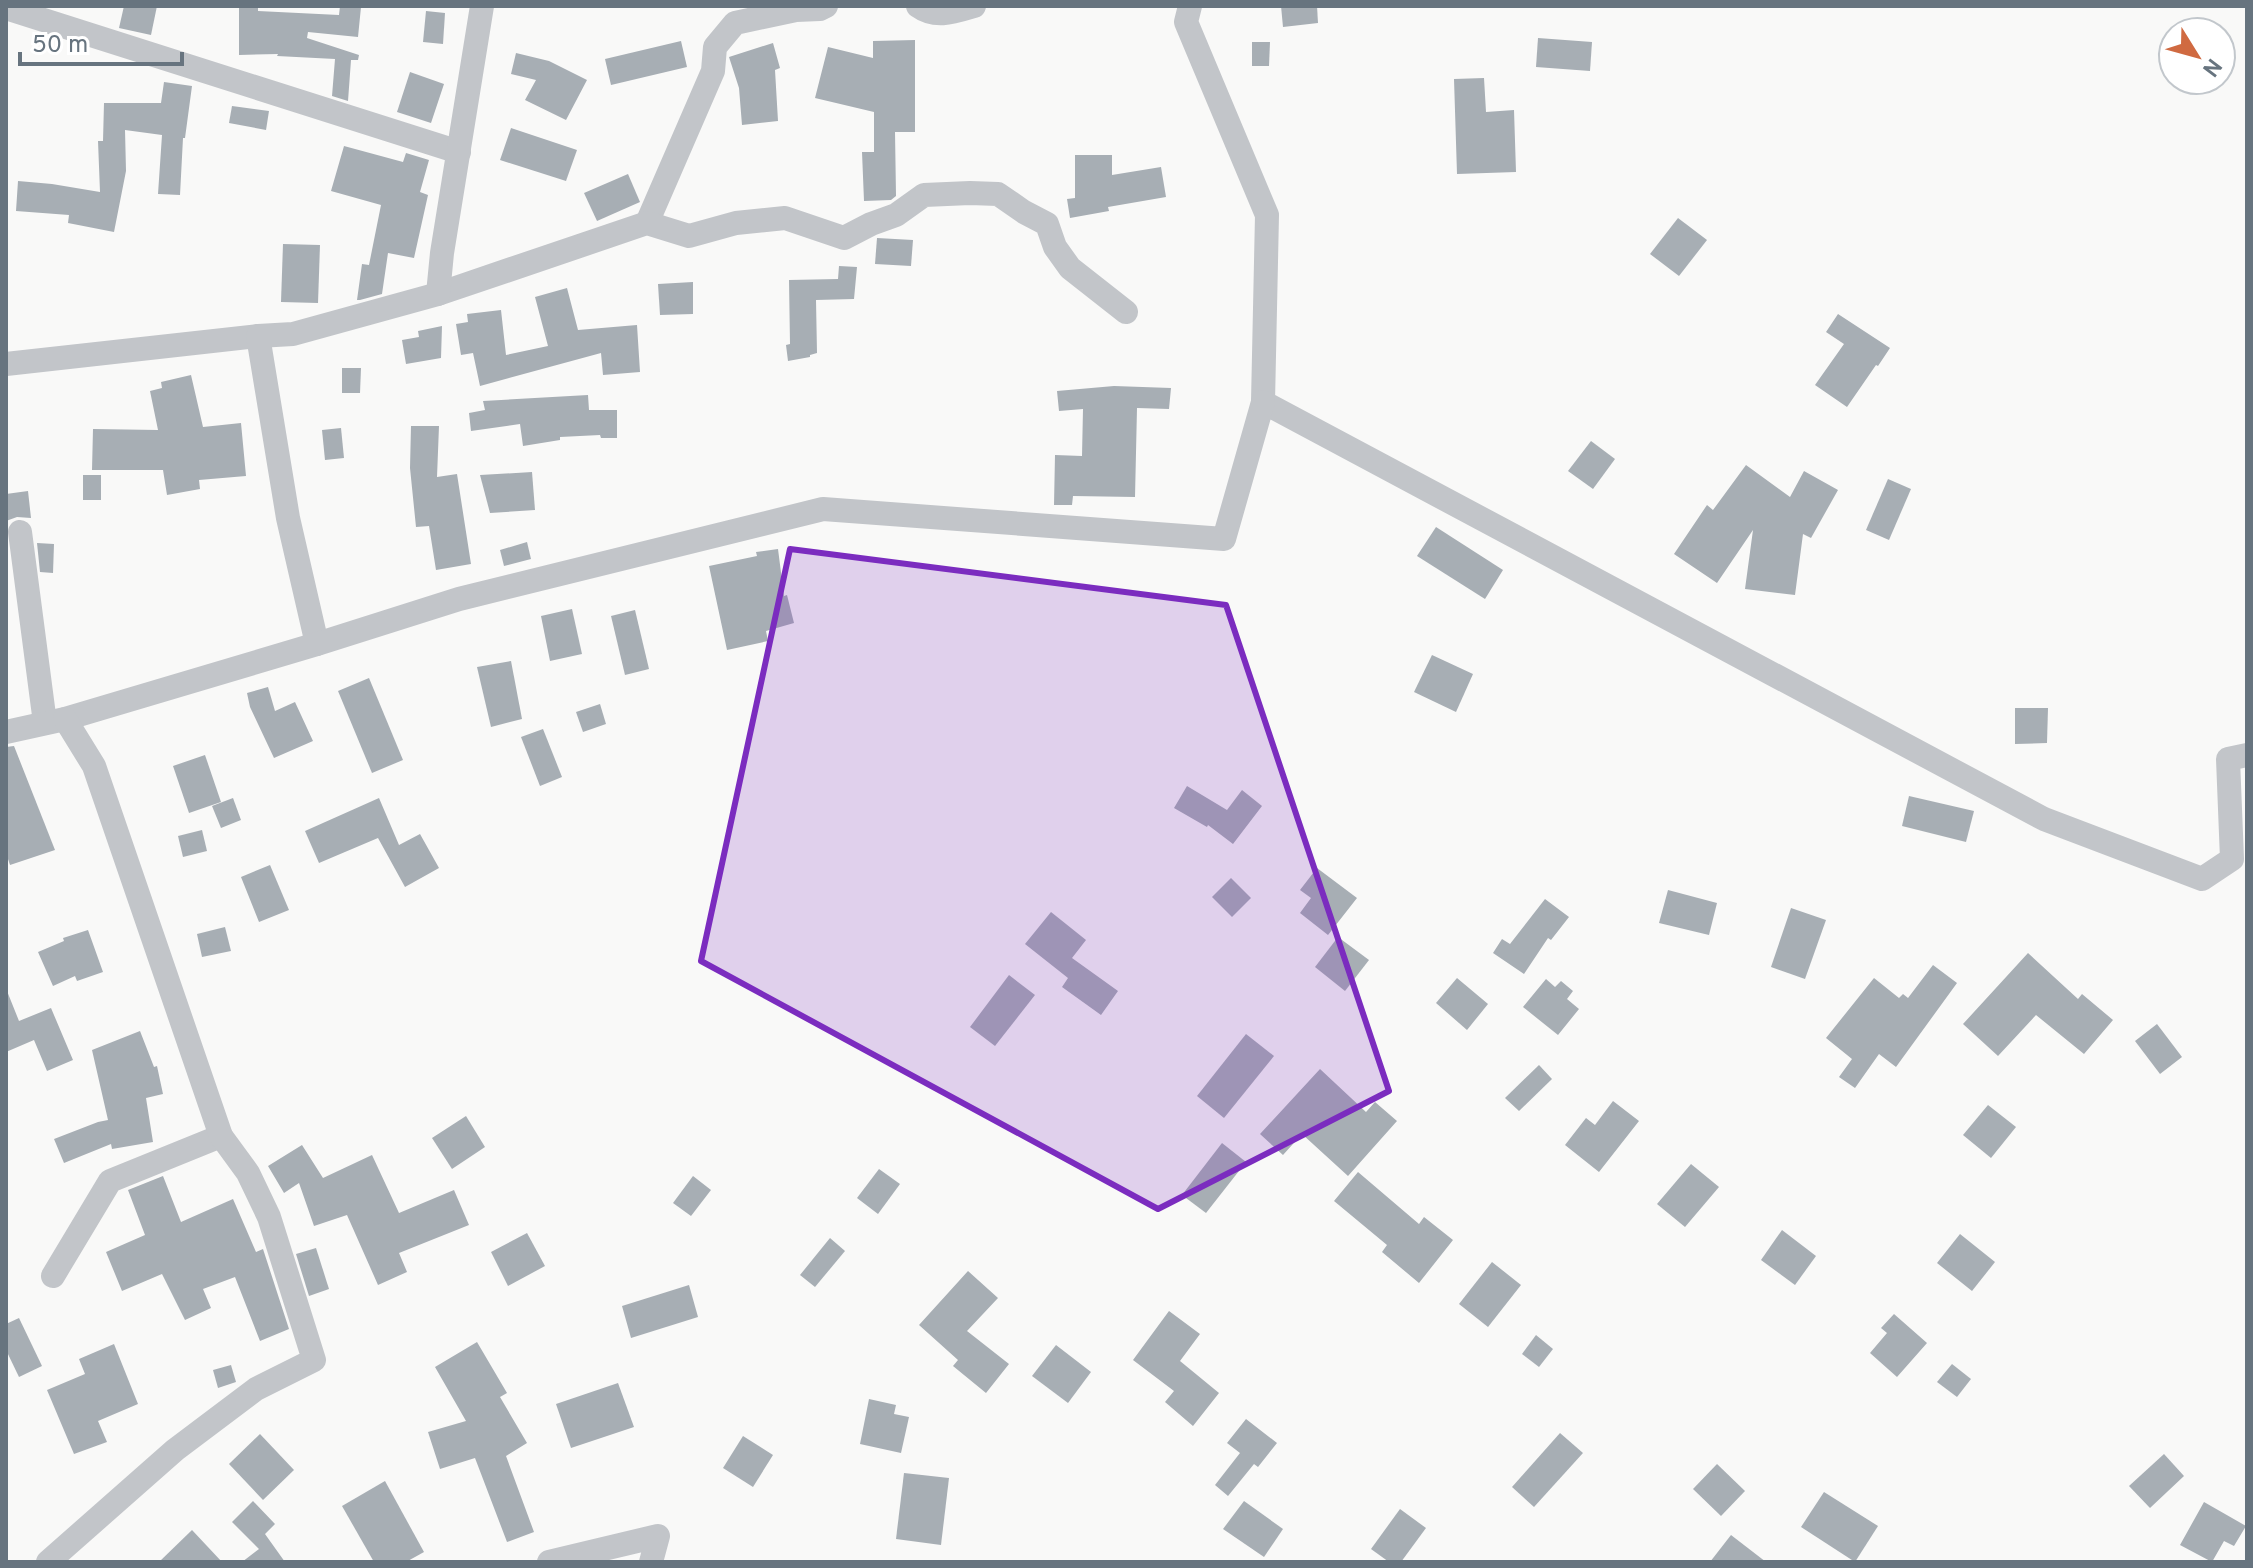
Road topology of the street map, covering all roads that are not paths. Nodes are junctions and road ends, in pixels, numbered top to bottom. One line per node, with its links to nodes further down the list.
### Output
1 (482, 6): 7 (street)
2 (826, 6): 8 (street)
3 (918, 6): 4 (street)
4 (974, 6)
5 (1190, 6): 13 (street)
6 (6, 8): 7 (street)
7 (459, 152): 9 (street)
8 (647, 223): 9 (street); 10 (street)
9 (438, 294): 11 (street)
10 (1126, 312)
11 (258, 336): 12 (street); 15 (street)
12 (6, 364)
13 (1263, 402): 15 (street); 18 (street)
14 (20, 532): 16 (street)
15 (317, 644): 16 (street)
16 (55, 721): 17 (street); 19 (street)
17 (6, 732)
18 (2247, 755)
19 (221, 1136): 20 (street); 21 (street)
20 (53, 1276)
21 (48, 1562)
22 (549, 1562): 23 (street)
23 (651, 1562)

